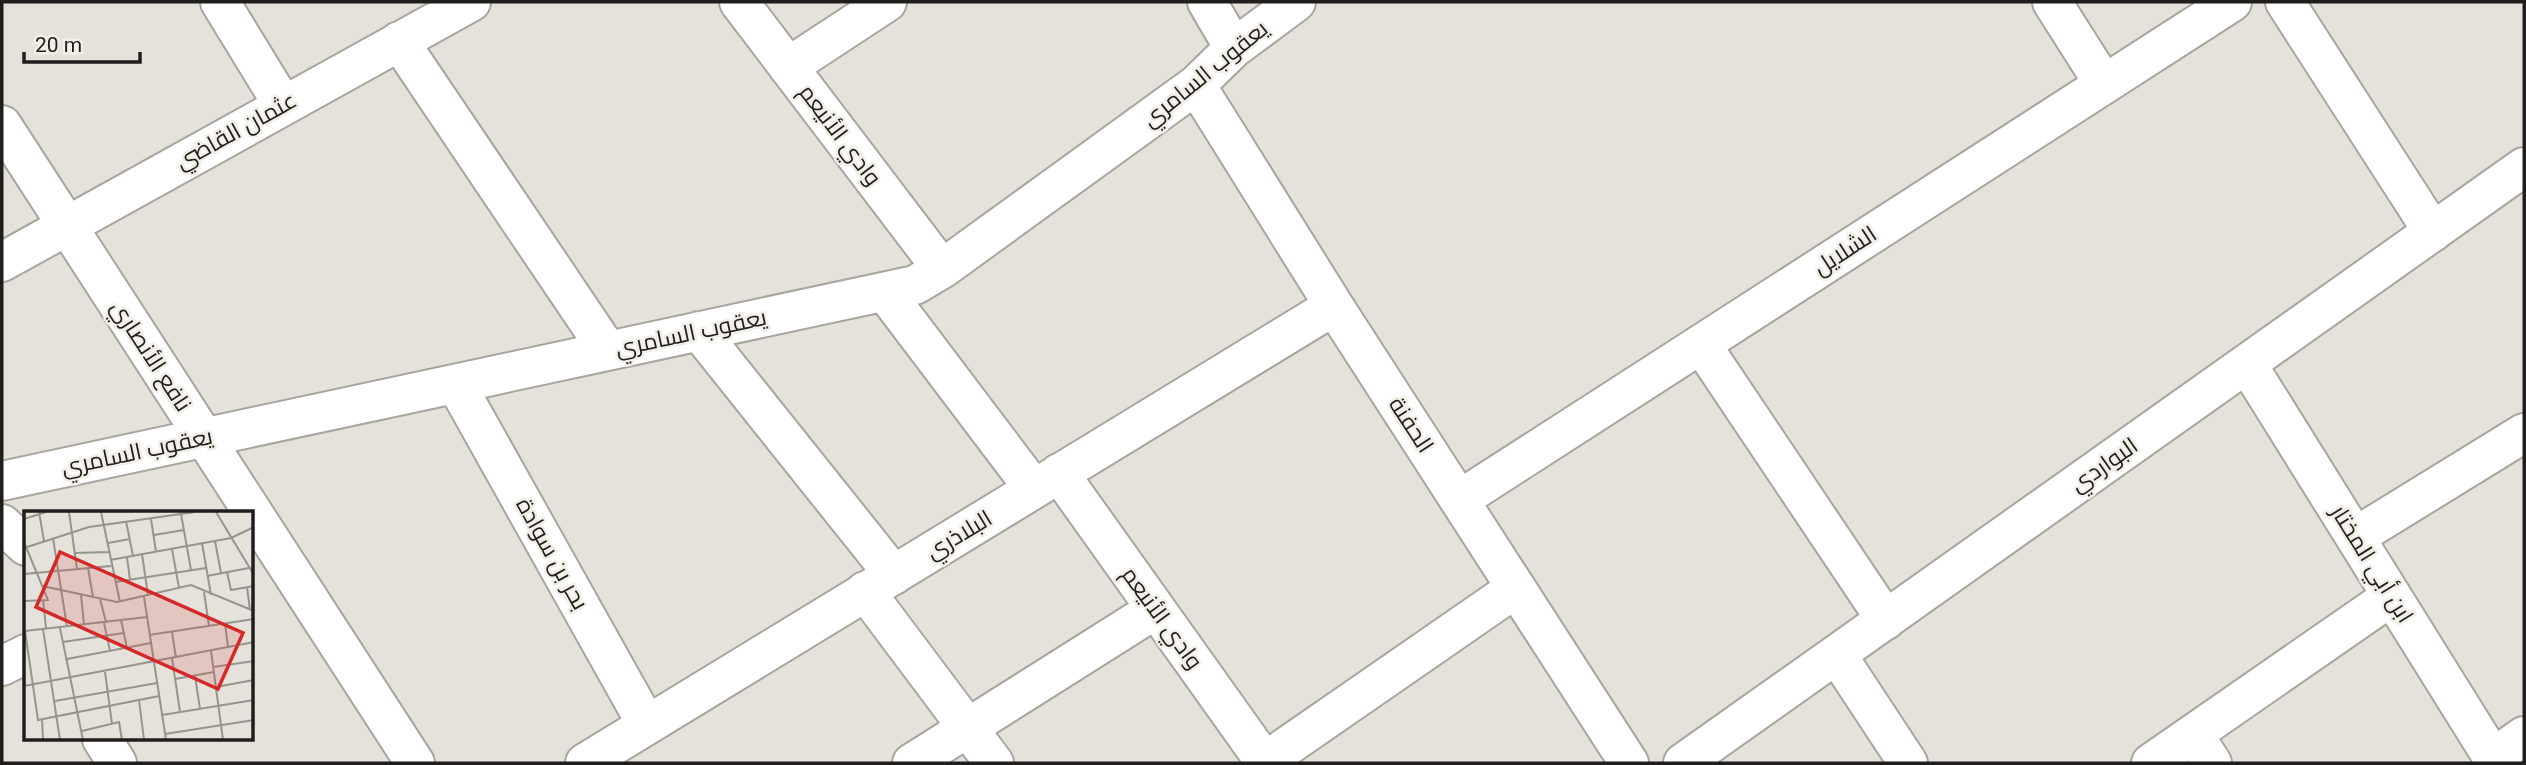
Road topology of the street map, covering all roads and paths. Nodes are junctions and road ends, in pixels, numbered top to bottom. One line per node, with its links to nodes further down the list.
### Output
1 (220, 2): 15 (street)
2 (471, 2): 10 (street, عثمان القاضي)
3 (739, 2): 12 (street, وادي الأنيعم)
4 (887, 2): 12 (street)
5 (1207, 2): 11 (street)
6 (1296, 2): 11 (street, يعقوب السامري)
7 (2052, 2): 13 (street)
8 (2232, 2): 13 (street, الشلايل)
9 (2284, 2): 19 (street)
10 (399, 41): 15 (street, عثمان القاضي); 26 (street)
11 (1234, 48): 14 (street, يعقوب السامري)
12 (788, 66): 21 (street, وادي الأنيعم)
13 (2104, 84): 25 (street, الشلايل)
14 (1196, 85): 21 (street, يعقوب السامري); 23 (street, الحفنة)
15 (283, 105): 18 (street, عثمان القاضي)
16 (2, 125): 18 (street, نافع الأنصاري)
17 (2524, 167): 19 (street, البواردي)
18 (67, 224): 20 (street, عثمان القاضي); 30 (street, نافع الأنصاري)
19 (2433, 232): 27 (street, البواردي)
20 (2, 261)
21 (942, 269): 22 (street, يعقوب السامري)
22 (885, 292): 24 (street, يعقوب السامري); 32 (street, وادي الأنيعم)
23 (1334, 306): 32 (street, البلاذري); 33 (street, الحفنة)
24 (699, 331): 26 (street, يعقوب السامري); 39 (street)
25 (1701, 344): 33 (street, الشلايل); 43 (street)
26 (608, 351): 28 (street, يعقوب السامري)
27 (2247, 364): 37 (street, ابن أبي المختار); 43 (street, البواردي)
28 (456, 384): 30 (street, يعقوب السامري); 47 (street, بحر بن سوادة)
29 (2524, 433): 37 (street)
30 (203, 438): 31 (street, يعقوب السامري); 34 (street, نافع الأنصاري)
31 (2, 481)
32 (1046, 481): 39 (street, البلاذري); 42 (street, وادي الأنيعم)
33 (1459, 500): 40 (street, الحفنة)
34 (251, 511)
35 (254, 516): 55 (street, نافع الأنصاري)
36 (2, 523): 38 (street)
37 (2355, 537): 41 (street, ابن أبي المختار)
38 (24, 543)
39 (879, 583): 47 (street, البلاذري); 48 (street)
40 (1516, 588): 53 (street); 59 (street, الحفنة)
41 (2392, 596): 51 (street); 52 (street, ابن أبي المختار)
42 (1156, 609): 48 (street); 53 (street, وادي الأنيعم)
43 (1886, 621): 45 (street, البواردي)
44 (24, 654): 46 (street)
45 (1837, 655): 60 (street, البواردي); 61 (street)
46 (2, 666)
47 (648, 725): 56 (street, البلاذري)
48 (968, 728): 57 (street); 58 (street)
49 (2524, 736): 52 (street)
50 (104, 740): 54 (street)
51 (2203, 749): 62 (street)
52 (2494, 760)
53 (1264, 762)
54 (117, 763)
55 (415, 763)
56 (585, 763)
57 (912, 763)
58 (994, 763)
59 (1629, 763)
60 (1684, 763)
61 (1908, 763)
62 (2151, 763)

